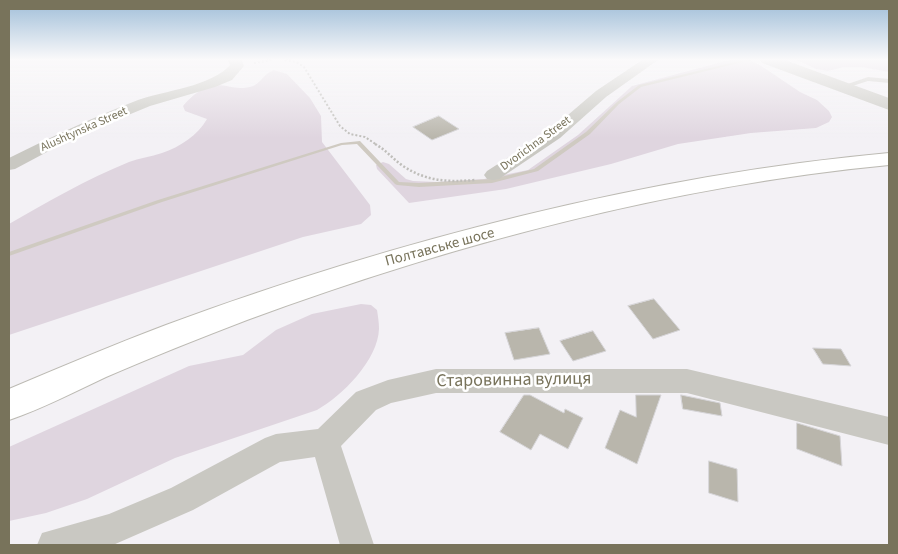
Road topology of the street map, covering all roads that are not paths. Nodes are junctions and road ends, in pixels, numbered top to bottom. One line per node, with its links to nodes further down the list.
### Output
1 (204, 86): 8 (street, Alushtynska Street)
2 (613, 86): 9 (street, Dvorichna Street)
3 (840, 86): 5 (street)
4 (847, 86): 5 (lane)
5 (843, 87): 6 (street)
6 (889, 104)
7 (889, 159): 10 (main road, Полтавське шосе)
8 (9, 165)
9 (493, 175)
10 (9, 405)
11 (889, 431): 12 (street, Старовинна вулиця)
12 (325, 442): 13 (street); 14 (street)
13 (54, 545)
14 (357, 545)

